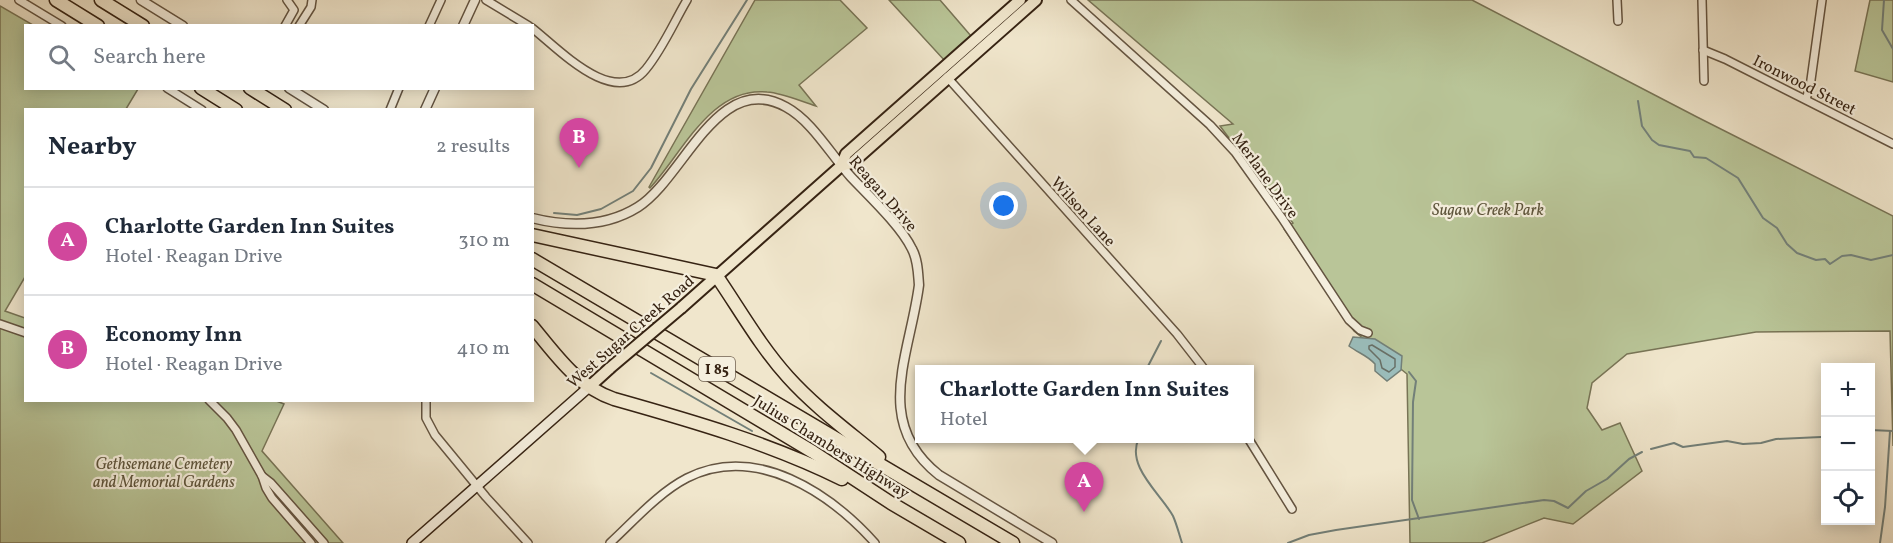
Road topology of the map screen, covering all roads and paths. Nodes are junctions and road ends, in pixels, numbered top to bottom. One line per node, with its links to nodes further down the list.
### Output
1 (19, 0): 18 (street)
2 (56, 0): 19 (highway)
3 (100, 0): 20 (highway)
4 (141, 0): 21 (street)
5 (287, 0): 22 (street)
6 (312, 0): 23 (street)
7 (441, 0): 24 (street)
8 (475, 0): 25 (street)
9 (486, 0): 26 (street)
10 (1020, 0): 29 (main road, West Sugar Creek Road)
11 (1036, 0): 29 (main road, West Sugar Creek Road)
12 (1071, 0): 54 (street, Merlane Drive)
13 (1617, 0): 17 (street)
14 (1702, 0): 28 (street)
15 (1822, 0): 37 (street)
16 (683, 1): 27 (street)
17 (1618, 21)
18 (59, 24)
19 (95, 24)
20 (140, 24)
21 (180, 24)
22 (286, 24)
23 (300, 24)
24 (430, 24)
25 (465, 24)
26 (526, 24)
27 (534, 29)
28 (1703, 50): 30 (street); 37 (street, Ironwood Street)
29 (945, 74): 45 (main road, West Sugar Creek Road); 55 (street, Wilson Lane)
30 (1704, 81)
31 (169, 90): 38 (street)
32 (204, 90): 39 (highway)
33 (253, 90): 40 (highway)
34 (292, 90): 41 (street)
35 (398, 90): 42 (street)
36 (434, 90): 43 (street)
37 (1806, 99): 44 (street, Ironwood Street)
38 (199, 108)
39 (233, 108)
40 (282, 108)
41 (321, 108)
42 (391, 108)
43 (426, 108)
44 (1893, 144)
45 (841, 166): 46 (street, Reagan Drive); 49 (main road, West Sugar Creek Road); 73 (street, Reagan Drive)
46 (534, 218)
47 (534, 235): 49 (highway)
48 (534, 260): 61 (highway, Julius Chambers Highway / I 85)
49 (716, 276): 56 (main road, West Sugar Creek Road, bridge); 61 (highway)
50 (534, 285): 63 (highway, Julius Chambers Highway / I 85)
51 (0, 324): 53 (street)
52 (534, 328): 56 (highway)
53 (24, 332)
54 (1368, 333)
55 (1202, 365)
56 (589, 387): 62 (main road, West Sugar Creek Road); 63 (highway)
57 (211, 402): 60 (street)
58 (426, 402): 62 (street)
59 (1251, 443): 64 (street)
60 (262, 476): 65 (street); 66 (street)
61 (903, 477): 72 (highway, Julius Chambers Highway / I 85)
62 (477, 486): 67 (main road, West Sugar Creek Road); 68 (street)
63 (891, 503): 71 (highway, Julius Chambers Highway / I 85)
64 (1292, 509)
65 (311, 543)
66 (324, 543)
67 (412, 543)
68 (528, 543)
69 (610, 543): 70 (street)
70 (876, 543)
71 (959, 543)
72 (1013, 543)
73 (1052, 543)

